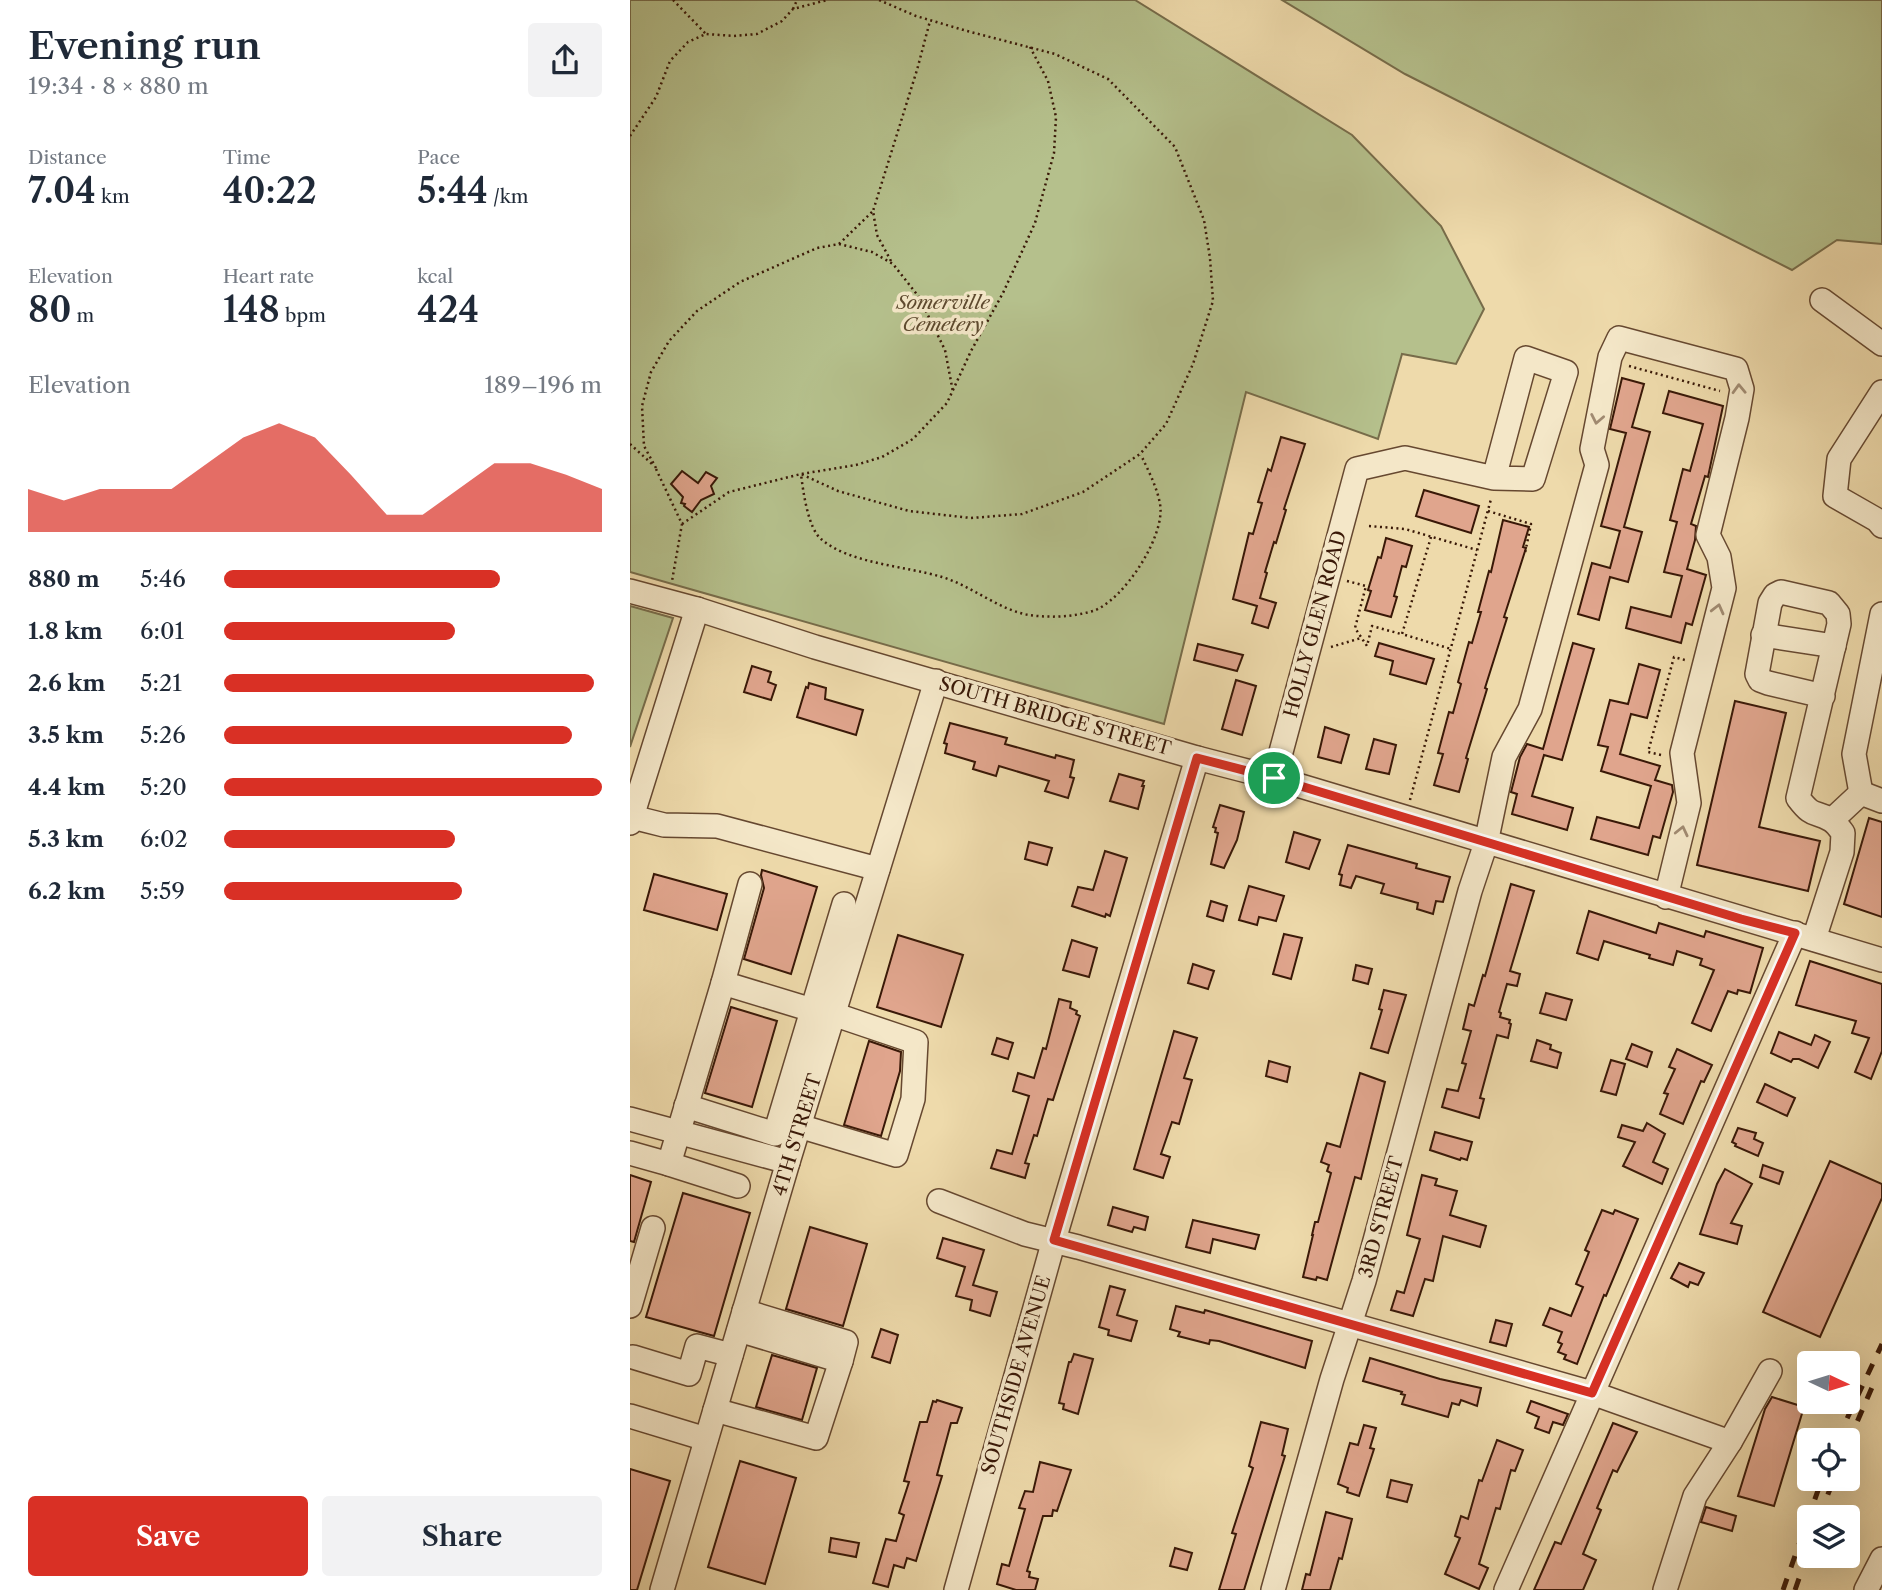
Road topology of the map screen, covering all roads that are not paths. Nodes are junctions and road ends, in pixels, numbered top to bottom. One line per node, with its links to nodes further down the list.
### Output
1 (1822, 300): 2 (street)
2 (1882, 344)
3 (1882, 392): 5 (street)
4 (1493, 487): 4 (street); 14 (street, HOLLY GLEN ROAD)
5 (1882, 526)
6 (630, 591): 7 (street, SOUTH BRIDGE STREET)
7 (697, 609): 11 (street, SOUTH BRIDGE STREET); 16 (street)
8 (1882, 614): 15 (street)
9 (1763, 635): 10 (street); 10 (street); 12 (street)
10 (1834, 646): 12 (street)
11 (936, 681): 13 (street, SOUTH BRIDGE STREET); 19 (street, 4TH STREET)
12 (1822, 696): 17 (street)
13 (1197, 758): 14 (street, SOUTH BRIDGE STREET); 37 (street, SOUTHSIDE AVENUE)
14 (1274, 778): 18 (street, SOUTH BRIDGE STREET)
15 (1871, 797): 17 (street)
16 (631, 820): 19 (street)
17 (1832, 820): 23 (street)
18 (1486, 843): 21 (street, SOUTH BRIDGE STREET); 21 (street, 3RD STREET, one-way to 18); 40 (street, 3RD STREET)
19 (878, 869): 26 (street, 4TH STREET)
20 (750, 884): 25 (street)
21 (1667, 897): 23 (street, SOUTH BRIDGE STREET)
22 (844, 904): 26 (street)
23 (1804, 936): 24 (street, SOUTH BRIDGE STREET); 44 (street)
24 (1882, 960)
25 (723, 983): 26 (street); 27 (street)
26 (823, 1012): 27 (street); 29 (street, 4TH STREET); 29 (street)
27 (686, 1107): 30 (street)
28 (630, 1119): 30 (street)
29 (799, 1126): 32 (street, 4TH STREET)
30 (679, 1132): 32 (street); 33 (street)
31 (630, 1153): 33 (street)
32 (788, 1162): 39 (street, 4TH STREET)
33 (669, 1164): 34 (street)
34 (738, 1186)
35 (939, 1201): 37 (street)
36 (653, 1228): 38 (street)
37 (1054, 1240): 40 (street); 51 (street, SOUTHSIDE AVENUE)
38 (630, 1306)
39 (741, 1321): 41 (street, 4TH STREET); 45 (street)
40 (1350, 1323): 44 (street); 52 (street, 3RD STREET)
41 (731, 1355): 42 (street); 45 (street, 4TH STREET)
42 (631, 1360)
43 (1770, 1371): 48 (street)
44 (1592, 1393): 48 (street); 53 (street)
45 (715, 1410): 47 (street, 4TH STREET)
46 (630, 1416): 47 (street)
47 (706, 1439): 50 (street, 4TH STREET)
48 (1730, 1442): 54 (street)
49 (1882, 1559): 55 (street)
50 (662, 1590)
51 (956, 1590)
52 (1273, 1590)
53 (1506, 1590)
54 (1665, 1590)
55 (1867, 1590)

